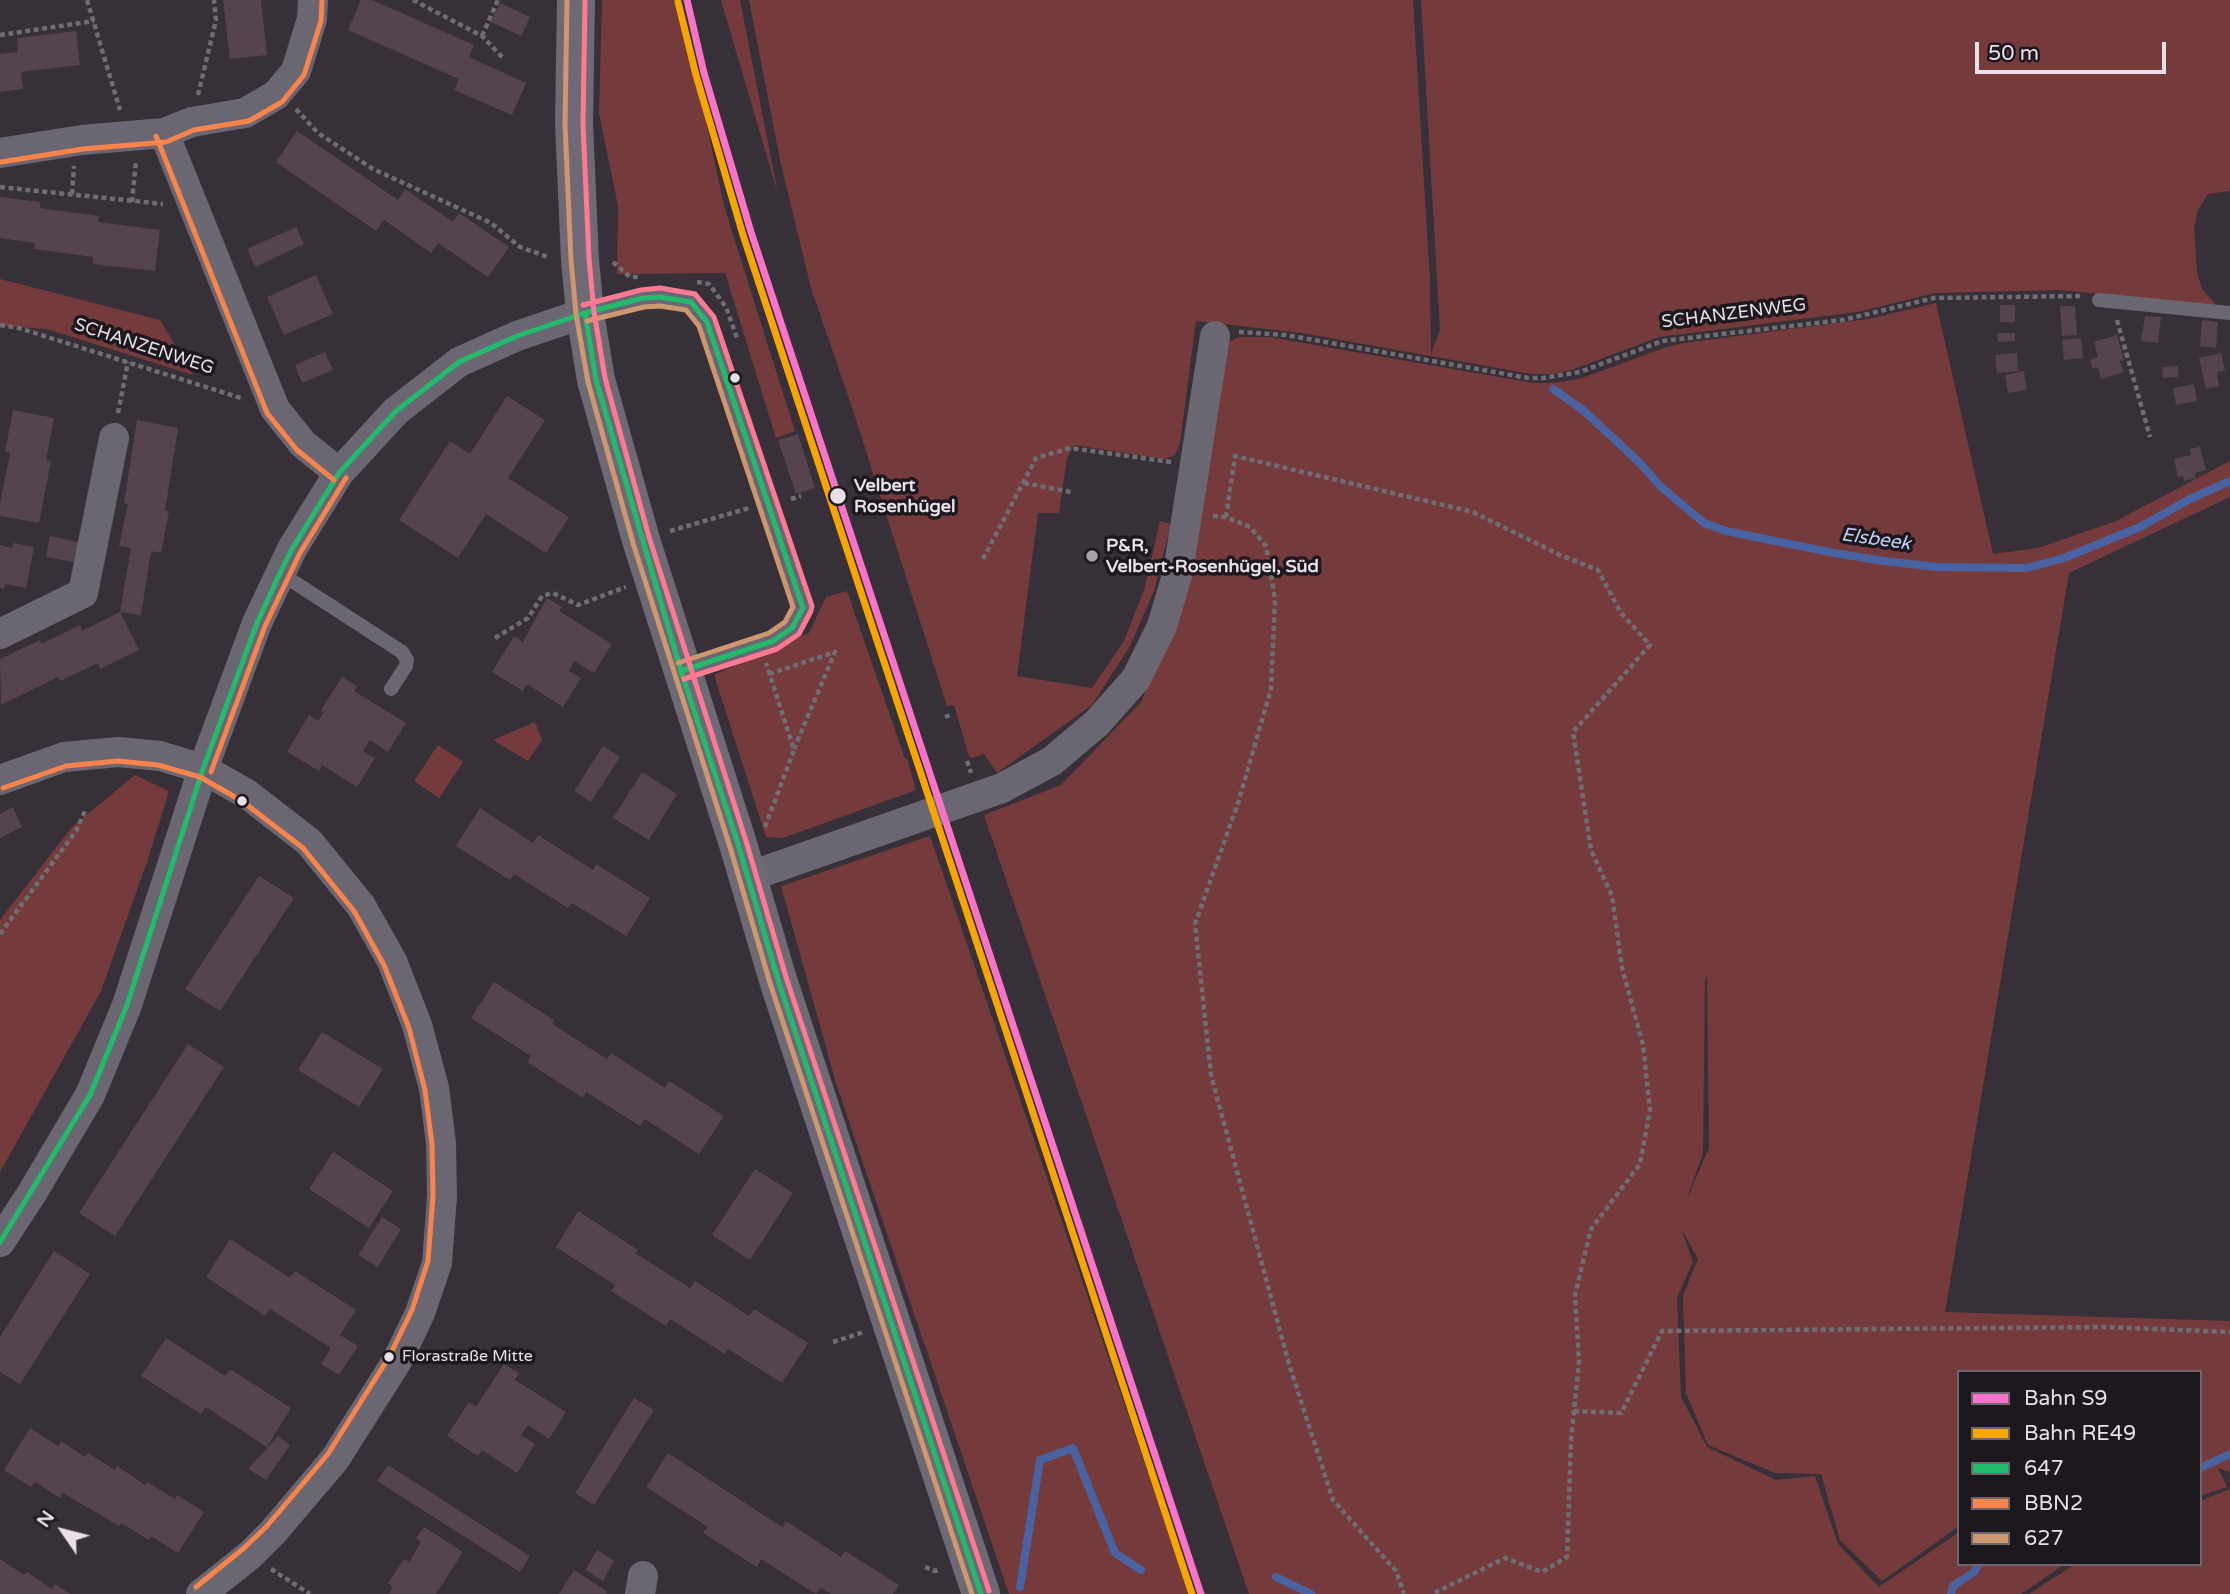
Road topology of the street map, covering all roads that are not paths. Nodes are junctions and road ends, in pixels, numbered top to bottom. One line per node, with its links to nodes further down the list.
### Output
1 (313, 0): 3 (street)
2 (576, 0): 6 (street)
3 (144, 135): 4 (street); 10 (street)
4 (0, 153)
5 (2105, 301): 7 (lane)
6 (585, 313): 10 (street); 13 (street); 13 (lane)
7 (2230, 313)
8 (1214, 343): 17 (street)
9 (114, 438): 12 (street)
10 (339, 473): 11 (street)
11 (281, 573): 14 (lane); 15 (street)
12 (0, 634)
13 (681, 671): 17 (street)
14 (391, 690)
15 (203, 769): 16 (street); 18 (street); 19 (street)
16 (0, 780)
17 (748, 877): 20 (street)
18 (0, 1242)
19 (201, 1594)
20 (981, 1594)

